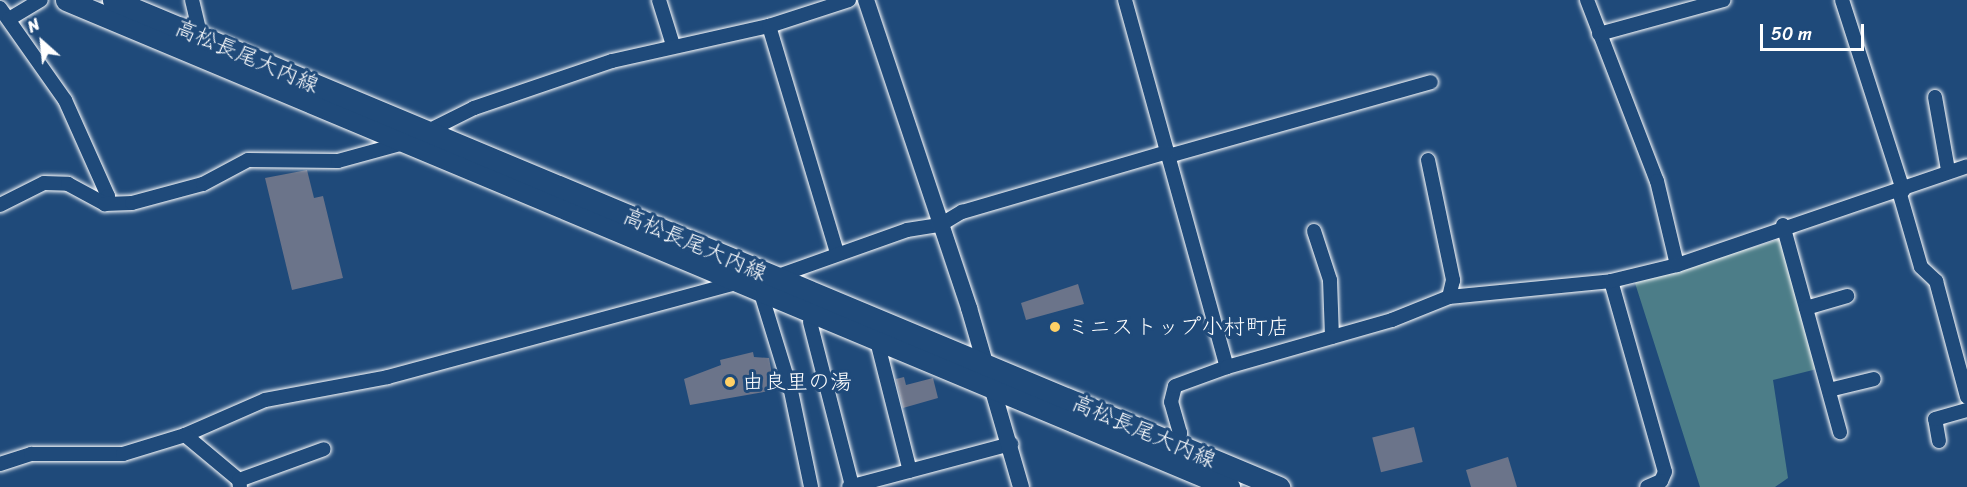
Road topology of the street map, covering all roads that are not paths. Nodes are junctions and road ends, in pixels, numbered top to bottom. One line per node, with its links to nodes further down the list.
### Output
1 (41, 0): 12 (street)
2 (66, 0): 17 (main road, 高松長尾大内線)
3 (113, 0): 15 (main road, 高松長尾大内線)
4 (192, 0): 15 (street)
5 (659, 0): 16 (street)
6 (849, 0): 13 (street)
7 (866, 0): 29 (street)
8 (1125, 0): 22 (street)
9 (1587, 0): 14 (street)
10 (1723, 0): 14 (street)
11 (1842, 0): 26 (street)
12 (5, 14): 27 (street)
13 (769, 26): 16 (street); 32 (street)
14 (1599, 34): 33 (street)
15 (200, 36): 17 (street); 20 (main road, 高松長尾大内線)
16 (673, 45): 20 (street)
17 (207, 58): 21 (main road, 高松長尾大内線)
18 (1431, 82): 22 (street)
19 (1935, 97): 25 (street)
20 (427, 132): 21 (street); 35 (main road, 高松長尾大内線)
21 (405, 143): 27 (street); 35 (main road, 高松長尾大内線)
22 (1167, 154): 29 (street); 43 (street)
23 (1428, 160): 37 (street)
24 (1967, 166): 25 (street)
25 (1948, 170): 26 (street)
26 (1901, 190): 30 (street); 47 (street)
27 (105, 204): 28 (street)
28 (0, 205)
29 (940, 225): 32 (street); 42 (street)
30 (1783, 225): 33 (street); 38 (street)
31 (1314, 231): 41 (street)
32 (837, 252): 35 (street)
33 (1677, 265): 34 (street)
34 (1611, 281): 37 (street); 64 (street)
35 (758, 283): 40 (main road, 高松長尾大内線); 42 (main road, 高松長尾大内線); 50 (street); 59 (street)
36 (1847, 296): 38 (street)
37 (1449, 297): 41 (street)
38 (1806, 308): 46 (street)
39 (810, 322): 60 (street)
40 (876, 337): 45 (main road, 高松長尾大内線); 56 (street)
41 (1332, 337): 43 (street)
42 (986, 365): 45 (street); 54 (main road, 高松長尾大内線)
43 (1227, 367): 54 (street)
44 (1874, 379): 46 (street)
45 (994, 388): 52 (street); 54 (main road, 高松長尾大内線)
46 (1829, 390): 49 (street)
47 (1967, 398)
48 (1967, 410): 51 (street)
49 (1840, 432)
50 (185, 435): 55 (street); 58 (street)
51 (1939, 441)
52 (1011, 444): 56 (street); 61 (street)
53 (324, 449): 58 (street)
54 (1174, 454): 57 (main road, 高松長尾大内線); 63 (main road, 高松長尾大内線)
55 (0, 464)
56 (910, 471): 60 (street)
57 (1196, 480): 62 (main road, 高松長尾大内線)
58 (240, 484)
59 (811, 487)
60 (850, 487)
61 (1021, 487)
62 (1229, 487)
63 (1279, 487)
64 (1647, 487)

